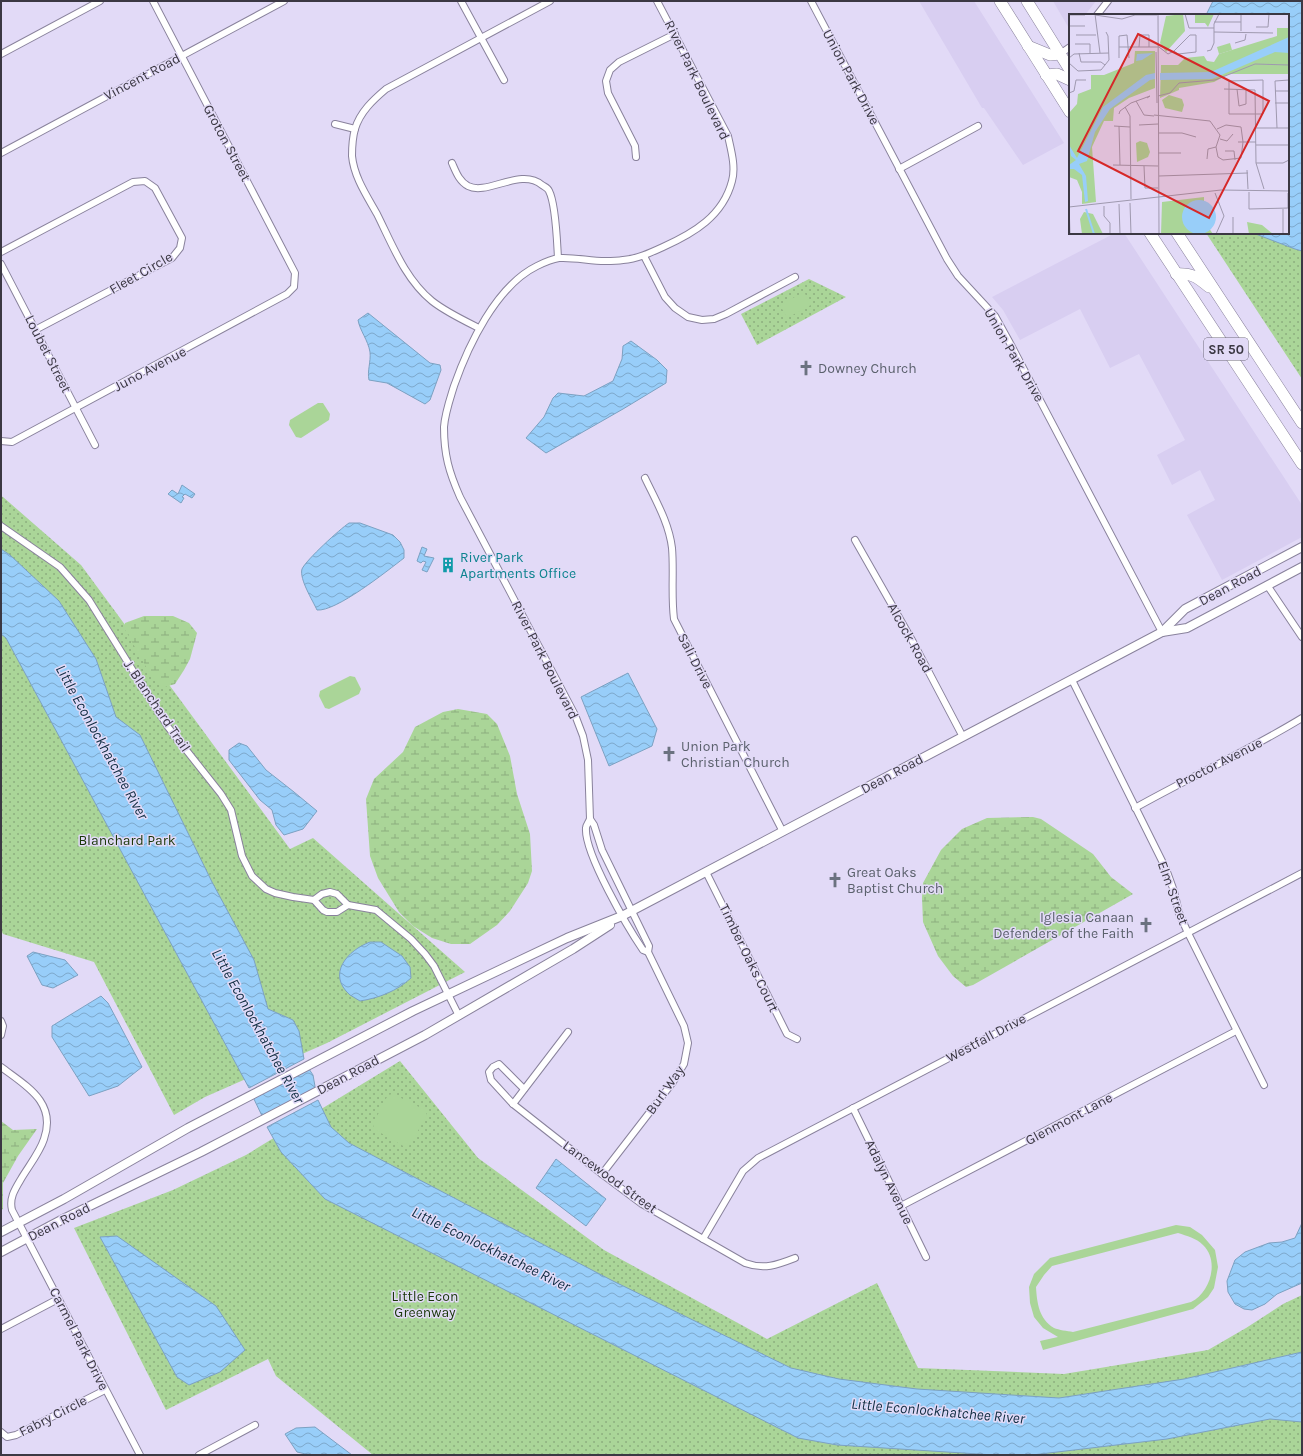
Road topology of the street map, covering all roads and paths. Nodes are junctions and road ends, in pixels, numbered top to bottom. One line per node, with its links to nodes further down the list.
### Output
1 (100, 1): 16 (street)
2 (154, 1): 18 (street, Groton Street)
3 (284, 1): 18 (street, Vincent Road)
4 (461, 1): 13 (street)
5 (550, 1): 13 (street)
6 (657, 1): 12 (street, River Park Boulevard)
7 (810, 1): 30 (street, Union Park Drive)
8 (1000, 1): 14 (highway)
9 (1027, 1): 17 (highway)
10 (1108, 1): 11 (street)
11 (1098, 14)
12 (675, 34): 28 (street); 34 (street, River Park Boulevard)
13 (480, 38): 21 (street); 26 (street)
14 (1028, 46): 17 (highway); 20 (highway)
15 (1069, 48): 17 (street)
16 (1, 54)
17 (1060, 54): 19 (highway)
18 (182, 56): 27 (street, Vincent Road); 39 (street, Groton Street)
19 (1069, 68)
20 (1046, 75): 22 (highway); 23 (highway)
21 (504, 80)
22 (1069, 80)
23 (1069, 110)
24 (335, 124): 26 (street)
25 (978, 126): 30 (street)
26 (355, 129): 41 (street)
27 (1, 153)
28 (636, 157)
29 (452, 163): 35 (street)
30 (899, 169): 54 (street, Union Park Drive)
31 (1151, 234): 37 (highway, SR 50)
32 (1178, 234): 40 (highway, SR 50)
33 (1, 252): 42 (street, Fleet Circle)
34 (644, 256): 35 (street, River Park Boulevard); 38 (street)
35 (558, 258): 41 (street, River Park Boulevard)
36 (1, 264): 42 (street, Loubet Street)
37 (1176, 274): 40 (highway); 47 (highway, SR 50)
38 (795, 277)
39 (294, 287): 43 (street, Juno Avenue)
40 (1217, 294): 44 (highway, SR 50)
41 (479, 328): 60 (street, River Park Boulevard)
42 (35, 330): 43 (street, Loubet Street)
43 (76, 408): 45 (street, Juno Avenue); 46 (street, Loubet Street)
44 (1302, 423)
45 (1, 441)
46 (95, 445)
47 (1302, 464)
48 (645, 478): 61 (street, Sali Drive)
49 (1, 526): 64 (street, J. Blanchard Trail)
50 (855, 540): 58 (street, Alcock Road)
51 (1302, 547): 54 (main road, Dean Road)
52 (1302, 567): 53 (main road, Dean Road)
53 (1267, 585): 54 (main road, Dean Road); 55 (street)
54 (1162, 632): 56 (main road, Dean Road)
55 (1302, 637)
56 (1072, 680): 58 (main road, Dean Road); 59 (street, Elm Street)
57 (1302, 718): 59 (street, Proctor Avenue)
58 (963, 737): 61 (main road, Dean Road)
59 (1135, 808): 68 (street, Elm Street)
60 (590, 819): 66 (street, River Park Boulevard); 67 (street, River Park Boulevard)
61 (783, 832): 62 (main road, Dean Road)
62 (706, 872): 66 (main road, Dean Road); 76 (street, Timber Oaks Court)
63 (1302, 873): 68 (street, Westfall Drive)
64 (314, 900): 65 (street, J. Blanchard Trail); 65 (street)
65 (348, 905): 70 (street)
66 (632, 911): 67 (main road, Dean Road); 69 (street, Burl Way)
67 (622, 916): 69 (street, Burl Way); 70 (main road, Dean Road); 71 (main road, Dean Road)
68 (1188, 933): 73 (street, Elm Street); 81 (street, Westfall Drive)
69 (648, 952): 82 (street, Burl Way)
70 (448, 994): 71 (street); 84 (main road, Dean Road)
71 (459, 1016): 86 (main road, Dean Road)
72 (1, 1021): 75 (street)
73 (1236, 1031): 78 (street, Elm Street); 83 (street, Glenmont Lane)
74 (568, 1032): 79 (street)
75 (1, 1035)
76 (796, 1039)
77 (1, 1067): 84 (street, Carmel Park Drive)
78 (1264, 1085)
79 (524, 1089): 80 (street); 80 (street, Lancewood Street)
80 (513, 1104): 82 (street, Lancewood Street)
81 (853, 1108): 83 (street, Adalyn Avenue); 87 (street, Westfall Drive)
82 (602, 1174): 87 (street, Lancewood Street)
83 (901, 1206): 89 (street, Adalyn Avenue)
84 (18, 1222): 85 (main road, Dean Road); 86 (street, Carmel Park Drive)
85 (1, 1232)
86 (27, 1239): 88 (main road, Dean Road); 91 (street, Carmel Park Drive)
87 (703, 1239): 90 (street, Lancewood Street)
88 (1, 1252)
89 (926, 1257)
90 (795, 1258)
91 (58, 1299): 92 (street); 93 (street, Carmel Park Drive)
92 (1, 1329)
93 (105, 1390): 95 (street, Fabry Circle); 96 (street, Carmel Park Drive)
94 (255, 1425): 97 (street)
95 (1, 1432)
96 (140, 1455)
97 (199, 1455)

